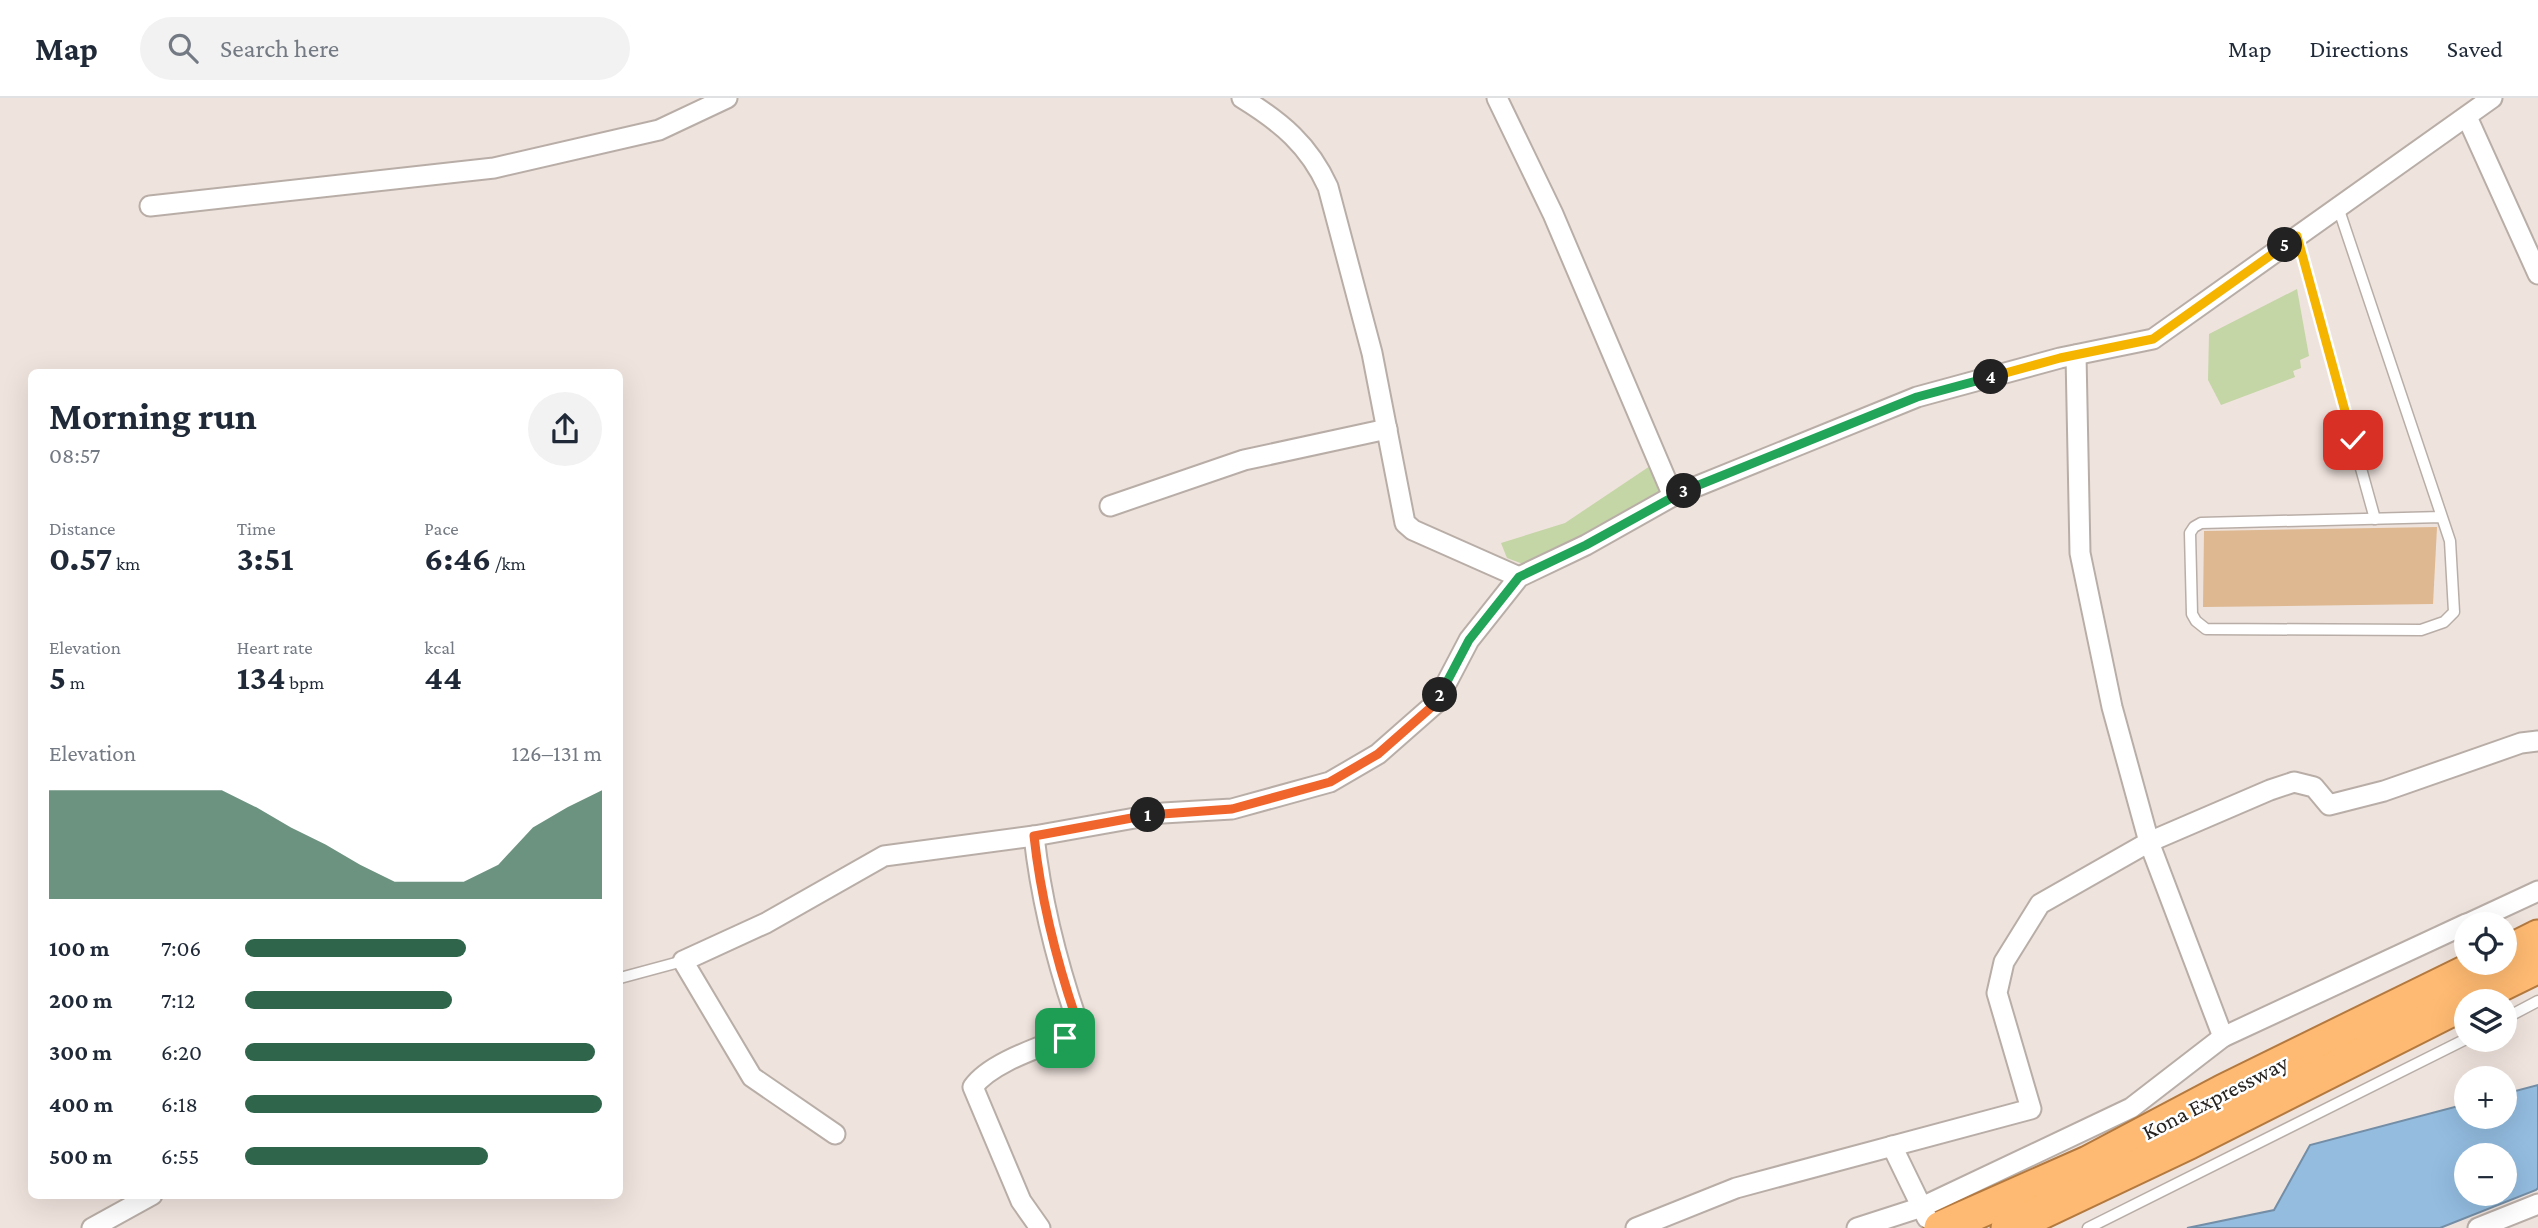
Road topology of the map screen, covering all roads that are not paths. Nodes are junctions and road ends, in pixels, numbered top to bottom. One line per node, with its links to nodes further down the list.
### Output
1 (727, 98): 6 (street)
2 (1242, 98): 11 (street)
3 (1497, 98): 12 (street)
4 (2492, 98): 5 (street)
5 (2467, 117): 7 (street); 9 (street)
6 (150, 206)
7 (2338, 207): 8 (street); 14 (lane)
8 (2297, 236): 10 (street); 15 (lane)
9 (2538, 274)
10 (2076, 355): 12 (street); 19 (street)
11 (1387, 429): 13 (street); 16 (street)
12 (1673, 496): 16 (street)
13 (1110, 506)
14 (2442, 517): 15 (lane); 15 (lane)
15 (2375, 519)
16 (1519, 577): 18 (street)
17 (2538, 741): 19 (street)
18 (1034, 836): 25 (street); 41 (street)
19 (2149, 842): 33 (street); 36 (street)
20 (2538, 891): 21 (street)
21 (2492, 912)
22 (2454, 930): 33 (street)
23 (2538, 937): 24 (highway)
24 (2517, 948)
25 (683, 961): 28 (lane); 35 (street)
26 (2538, 966): 29 (highway, Kona Expressway)
27 (2460, 975): 39 (highway, Kona Expressway)
28 (623, 977)
29 (2491, 989)
30 (2538, 1001): 32 (lane)
31 (2454, 1007): 45 (highway, Kona Expressway)
32 (2517, 1012)
33 (2223, 1037): 39 (street)
34 (2454, 1045): 46 (lane)
35 (835, 1134)
36 (1892, 1146): 39 (street); 42 (street)
37 (145, 1199): 40 (street)
38 (2538, 1204): 47 (street)
39 (1931, 1218): 43 (street); 44 (street)
40 (92, 1228)
41 (1040, 1228)
42 (1636, 1228)
43 (1857, 1228)
44 (1932, 1228)
45 (2008, 1228)
46 (2088, 1228)
47 (2478, 1228)

